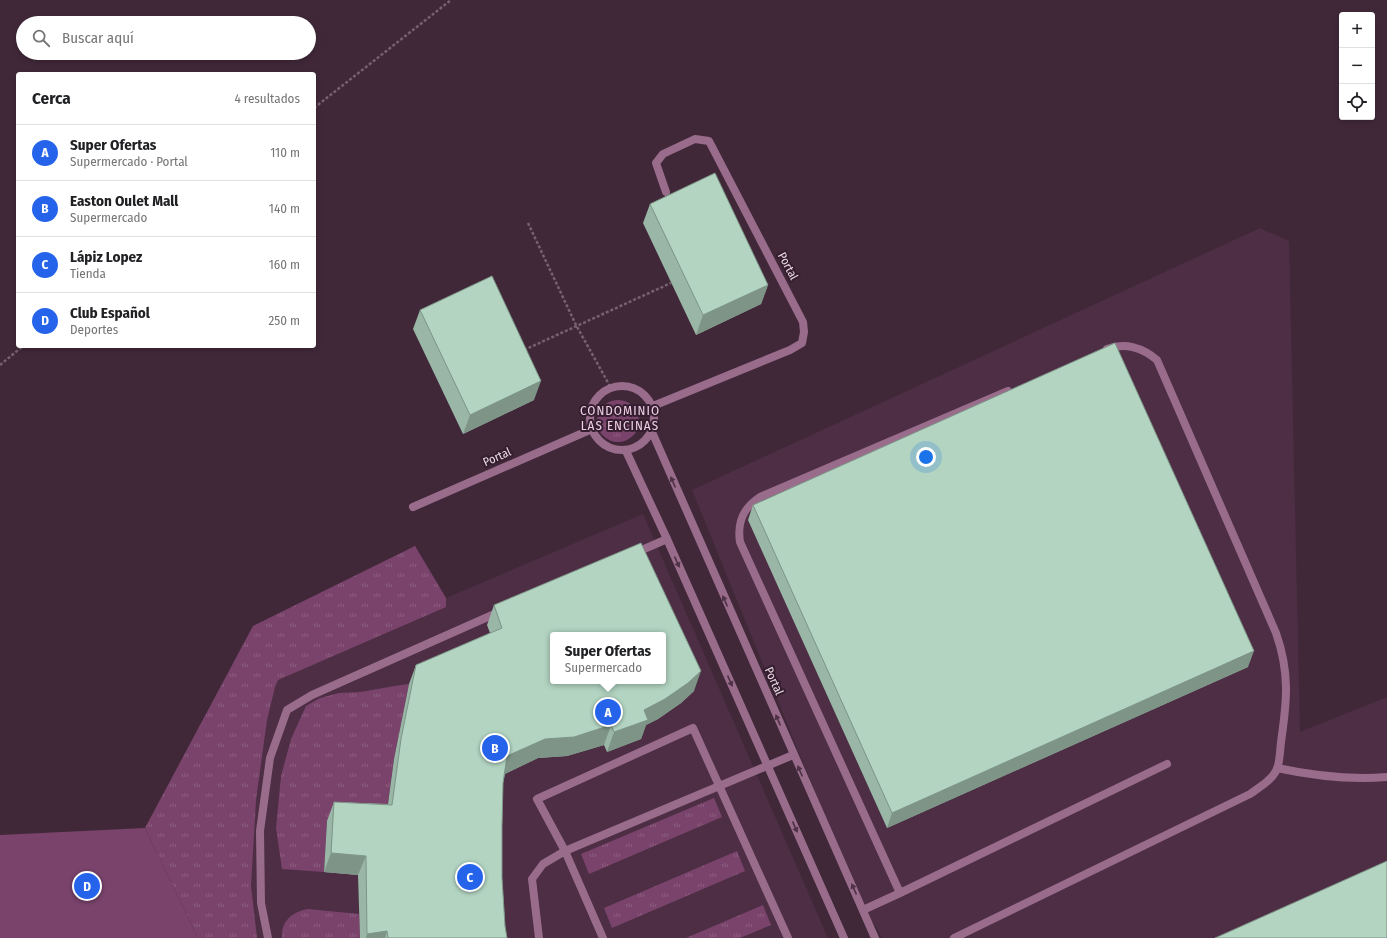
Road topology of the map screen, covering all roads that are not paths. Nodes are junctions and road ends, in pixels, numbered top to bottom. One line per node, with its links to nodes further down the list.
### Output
1 (666, 192): 4 (street, Portal)
2 (1103, 351): 15 (street)
3 (1015, 388): 19 (street)
4 (653, 406): 5 (street); 6 (street, Portal)
5 (592, 429): 7 (street); 8 (street, Portal)
6 (652, 432): 7 (street); 12 (street, Portal, one-way to 6)
7 (626, 450): 9 (street)
8 (413, 507)
9 (667, 539): 10 (street); 14 (street, one-way to 14)
10 (627, 556)
11 (510, 608): 21 (street)
12 (794, 755): 14 (street); 20 (street, Portal, one-way to 12)
13 (1167, 764): 19 (street)
14 (767, 766): 17 (street); 25 (street, one-way to 25)
15 (1277, 768): 16 (street); 27 (street)
16 (1387, 777)
17 (718, 786): 18 (street); 18 (street); 24 (street)
18 (565, 851): 22 (street); 23 (street)
19 (900, 893): 20 (street)
20 (863, 910): 26 (street, Portal)
21 (268, 938)
22 (539, 938)
23 (603, 938)
24 (788, 938)
25 (844, 938)
26 (875, 938)
27 (954, 938)

